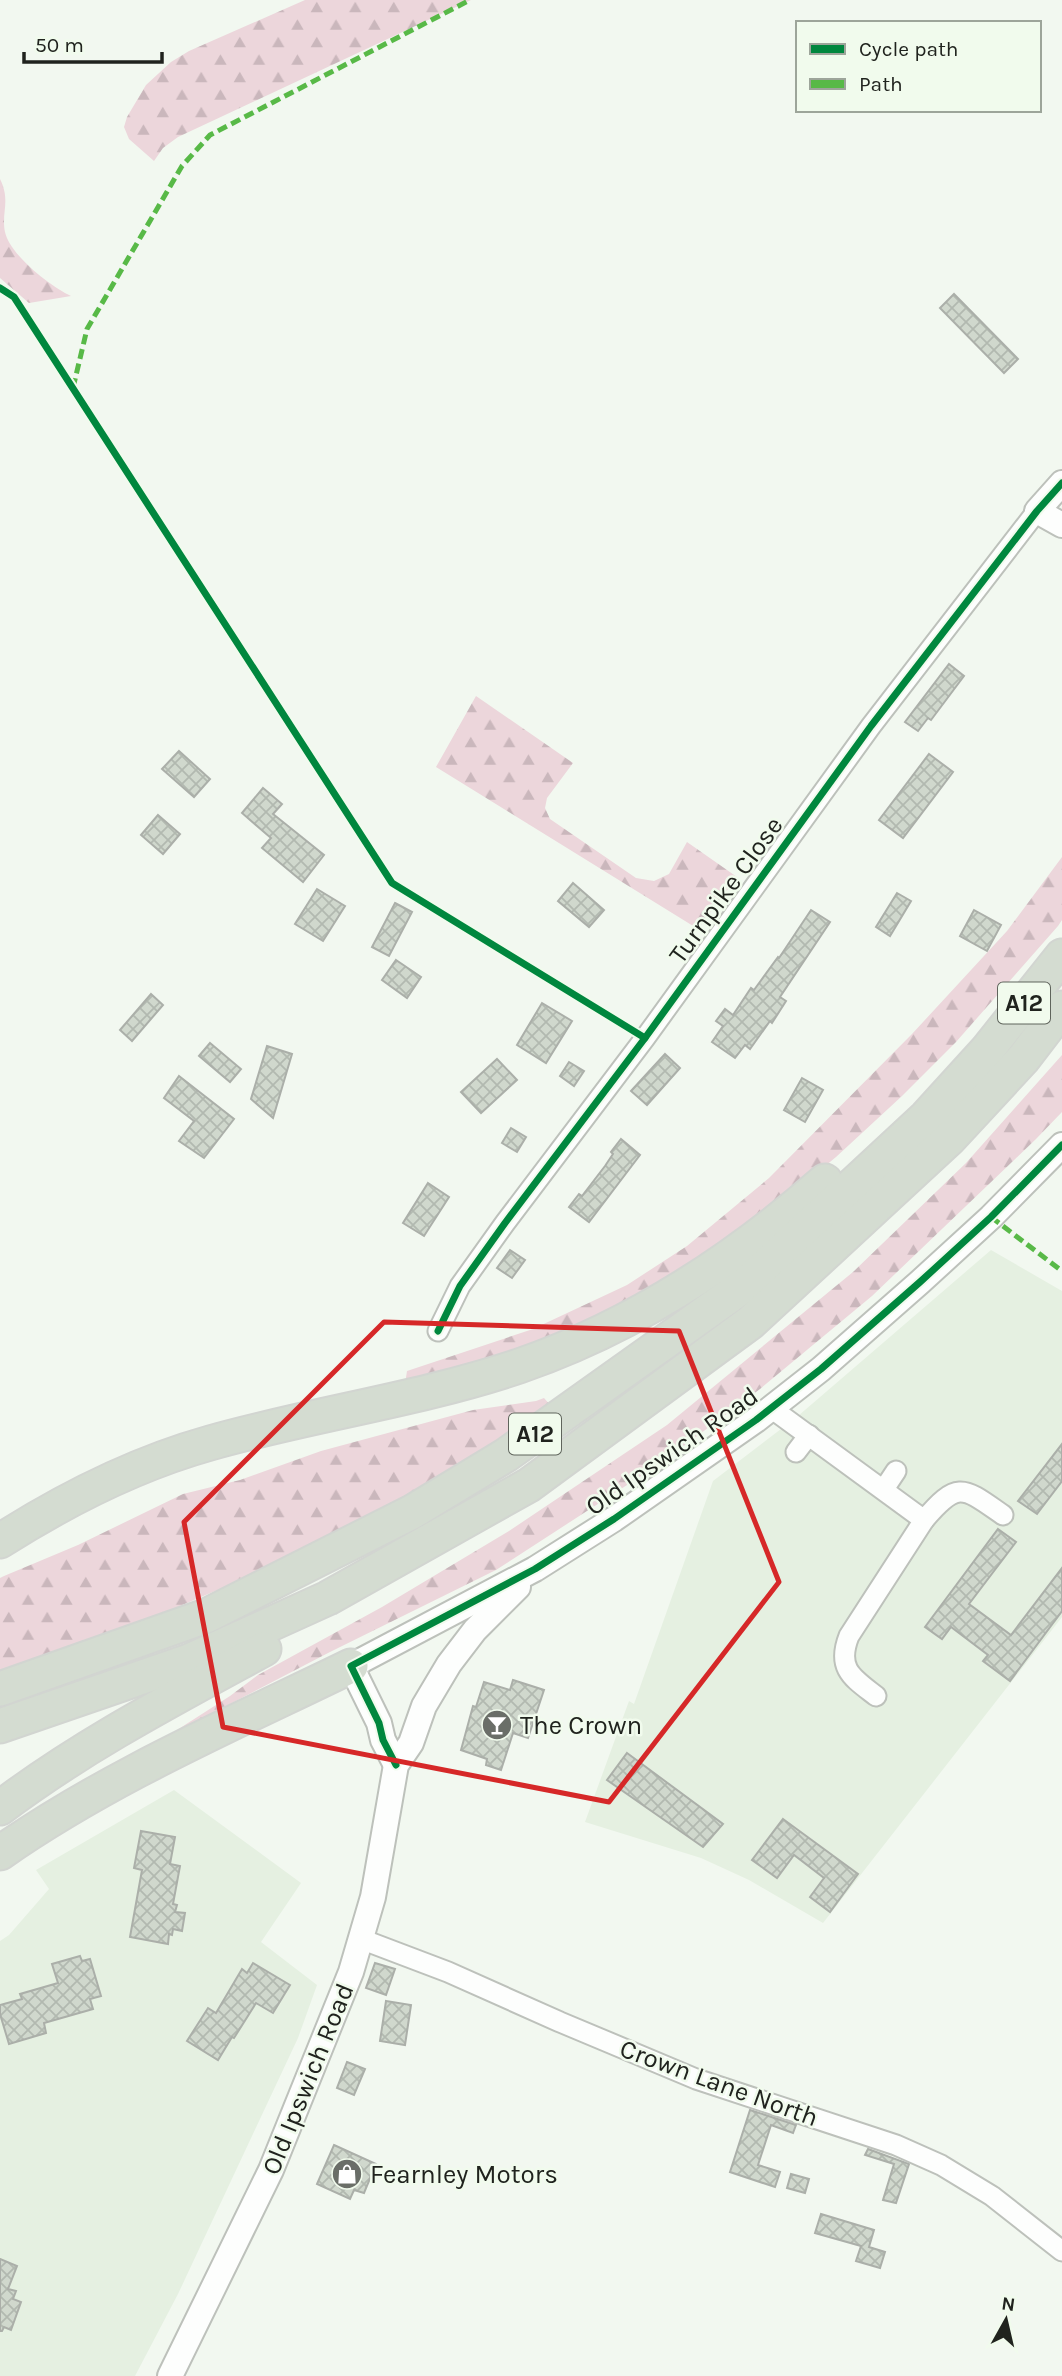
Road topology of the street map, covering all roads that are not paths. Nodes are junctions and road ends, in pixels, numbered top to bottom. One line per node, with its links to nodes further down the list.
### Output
1 (1062, 482): 2 (street, Turnpike Close)
2 (1037, 511): 3 (street); 8 (street, Turnpike Close)
3 (1062, 525)
4 (1062, 956): 6 (highway, A12)
5 (1062, 1008): 18 (highway, A12)
6 (987, 1050): 16 (highway, A12); 20 (highway, A12)
7 (1062, 1145): 9 (street, Old Ipswich Road)
8 (438, 1331)
9 (771, 1408): 10 (street); 17 (street, Old Ipswich Road)
10 (809, 1435): 11 (street); 13 (street)
11 (796, 1452)
12 (896, 1471): 13 (street)
13 (884, 1489): 15 (street)
14 (1003, 1515): 15 (street)
15 (924, 1520): 21 (street)
16 (0, 1541)
17 (535, 1569): 19 (street, Old Ipswich Road); 23 (street, Old Ipswich Road)
18 (328, 1598): 22 (highway, A12); 24 (highway, A12)
19 (351, 1666): 23 (street); 25 (highway)
20 (0, 1689)
21 (876, 1696)
22 (0, 1726)
23 (396, 1765): 26 (street, Old Ipswich Road)
24 (0, 1808)
25 (0, 1853)
26 (361, 1939): 27 (street, Crown Lane North); 28 (street, Old Ipswich Road)
27 (1062, 2251)
28 (170, 2376)

